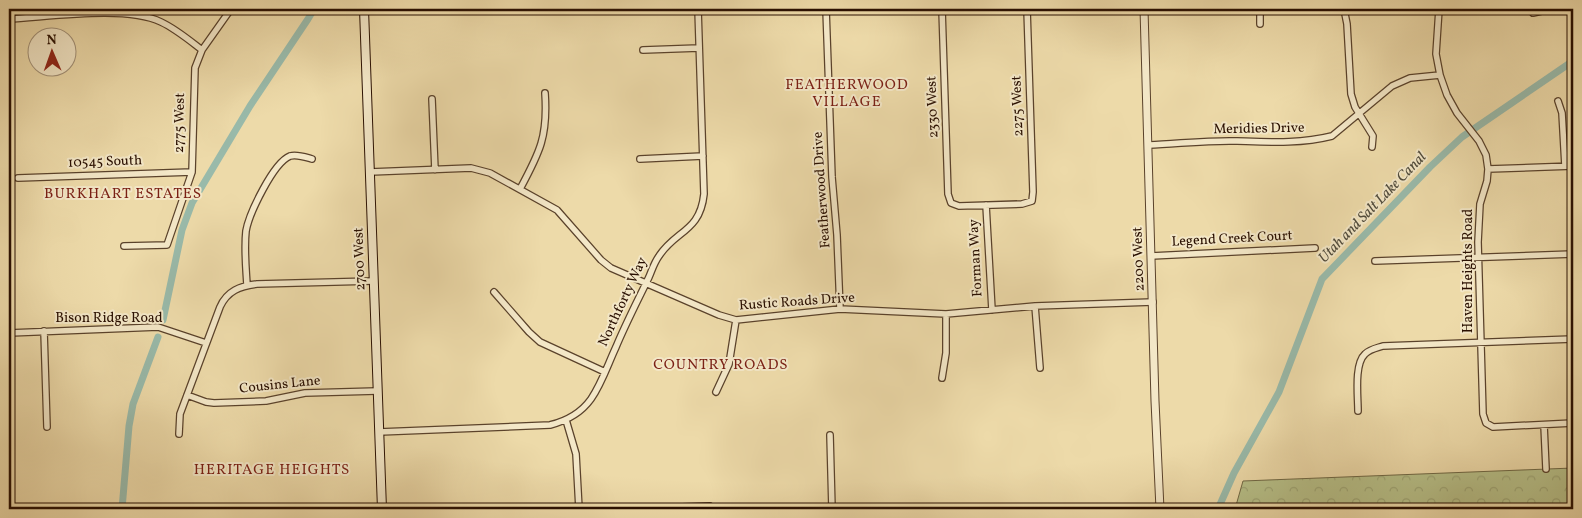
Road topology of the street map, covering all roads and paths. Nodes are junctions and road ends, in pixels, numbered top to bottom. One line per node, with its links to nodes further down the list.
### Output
1 (231, 9): 17 (street, 2775 West)
2 (364, 9): 3 (street); 34 (main road, 2700 West)
3 (372, 9)
4 (698, 9): 16 (street, Northforty Way)
5 (826, 9): 50 (street, Featherwood Drive)
6 (942, 9): 37 (street, 2330 West)
7 (1027, 9): 37 (street, 2275 West)
8 (1144, 9): 24 (street, 2200 West)
9 (1260, 9): 15 (street)
10 (1344, 9): 23 (street)
11 (1439, 9): 19 (street, Haven Heights Road)
12 (1550, 9): 13 (street)
13 (1533, 13)
14 (9, 19): 17 (street)
15 (1260, 24)
16 (699, 48): 18 (street); 26 (street, Northforty Way)
17 (202, 50): 33 (street, 2775 West)
18 (644, 50)
19 (1440, 76): 23 (street, Meridies Drive); 31 (street, Haven Heights Road)
20 (545, 93): 36 (street)
21 (432, 99): 32 (street)
22 (1558, 101): 29 (street)
23 (1359, 115): 24 (street, Meridies Drive); 25 (street)
24 (1148, 145): 41 (street, 2200 West)
25 (1372, 147)
26 (703, 156): 28 (street); 45 (street, Northforty Way)
27 (312, 159): 46 (street)
28 (640, 159)
29 (1565, 166): 30 (street); 31 (street)
30 (1573, 166)
31 (1488, 169): 42 (street, Haven Heights Road)
32 (435, 170): 34 (street, Rustic Roads Drive); 36 (street, Rustic Roads Drive)
33 (192, 172): 35 (street, 10545 South); 38 (street, 2775 West)
34 (370, 172): 44 (main road, 2700 West)
35 (18, 178)
36 (520, 189): 45 (street, Rustic Roads Drive)
37 (986, 205): 51 (street, Forman Way)
38 (124, 246)
39 (1315, 248): 41 (street, Legend Creek Court)
40 (1573, 254): 42 (street)
41 (1151, 256): 48 (street, 2200 West)
42 (1478, 257): 43 (street); 58 (street, Haven Heights Road)
43 (1375, 261)
44 (374, 280): 46 (street); 62 (main road, 2700 West)
45 (645, 284): 53 (street, Rustic Roads Drive); 60 (street, Northforty Way)
46 (247, 285): 57 (street)
47 (494, 292): 60 (street)
48 (1153, 302): 49 (street, Rustic Roads Drive); 79 (street, 2200 West)
49 (1035, 306): 51 (street, Rustic Roads Drive); 59 (street)
50 (840, 309): 52 (street, Rustic Roads Drive); 53 (street, Rustic Roads Drive)
51 (992, 310): 52 (street, Rustic Roads Drive)
52 (946, 314): 61 (street)
53 (736, 320): 63 (street)
54 (44, 331): 55 (street, Bison Ridge Road); 57 (street, Bison Ridge Road); 69 (street)
55 (9, 332)
56 (1573, 339): 58 (street)
57 (206, 343): 64 (street)
58 (1481, 343): 65 (street); 68 (street, Haven Heights Road)
59 (1040, 368)
60 (605, 372): 66 (street, Northforty Way)
61 (942, 378)
62 (378, 391): 64 (street, Cousins Lane); 70 (main road, 2700 West)
63 (716, 392)
64 (187, 395): 71 (street)
65 (1358, 411)
66 (566, 420): 70 (street, Northforty Way); 76 (street)
67 (1573, 423): 68 (street)
68 (1544, 424): 73 (street)
69 (47, 427)
70 (379, 432): 75 (main road, 2700 West)
71 (179, 434)
72 (830, 435): 78 (street)
73 (1546, 468)
74 (711, 508): 77 (street)
75 (382, 509)
76 (579, 509)
77 (626, 509)
78 (832, 509)
79 (1160, 509)

